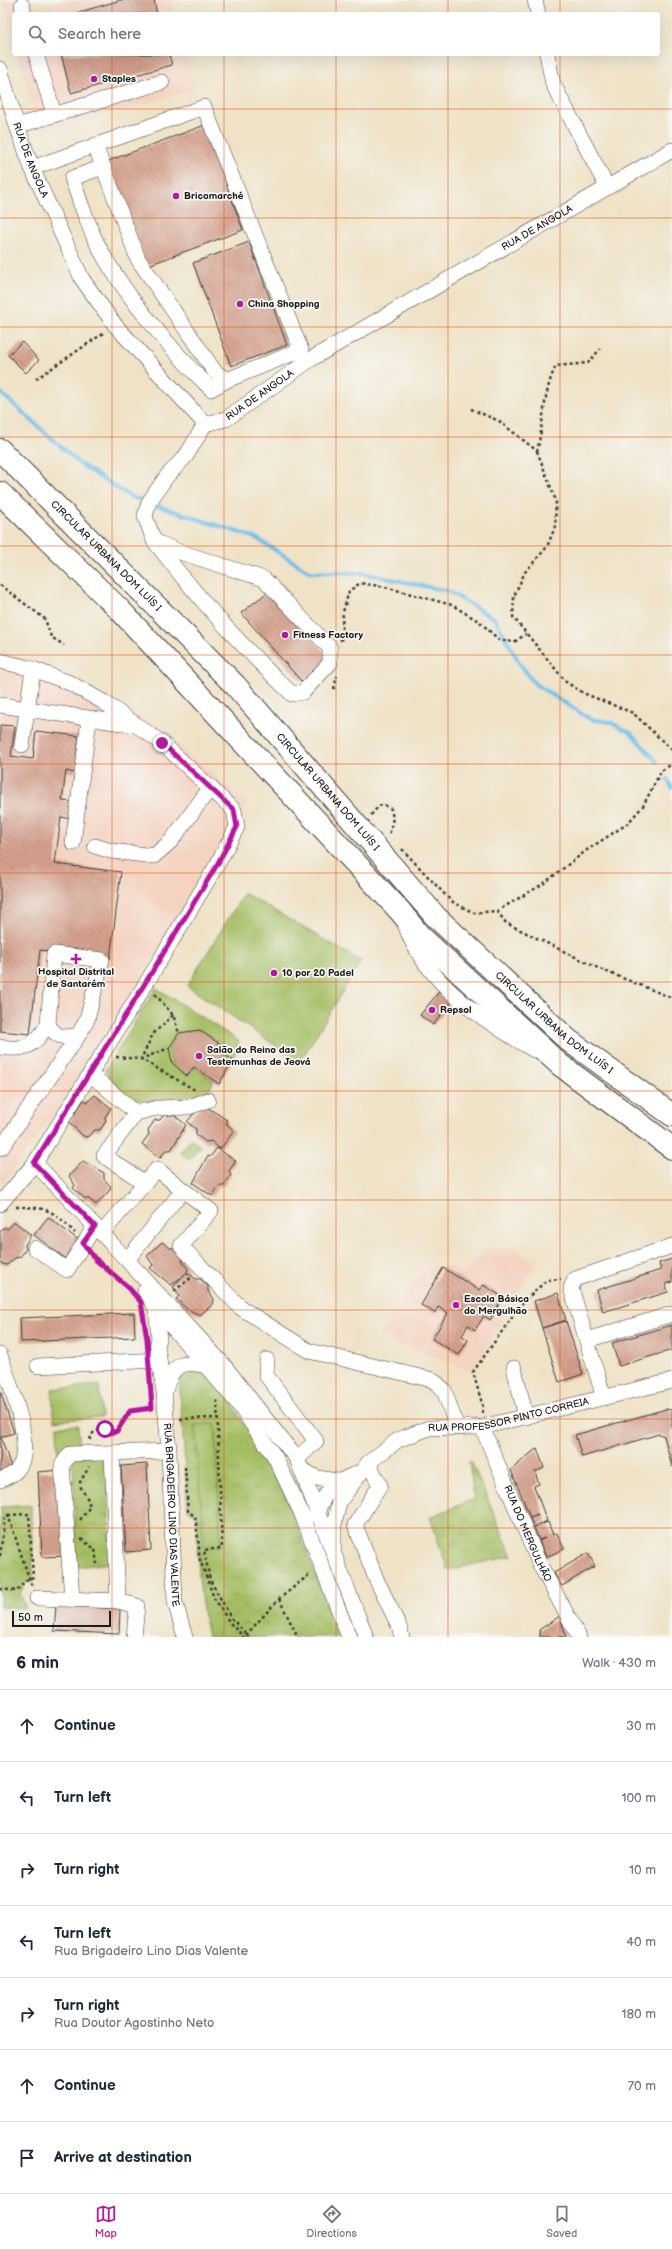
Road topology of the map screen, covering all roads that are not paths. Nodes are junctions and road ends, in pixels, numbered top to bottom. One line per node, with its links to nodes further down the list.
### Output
1 (535, 0): 2 (street)
2 (538, 12)
3 (37, 56): 7 (street)
4 (547, 56): 13 (street)
5 (0, 69): 8 (street, RUA DE ANGOLA)
6 (162, 82): 7 (street)
7 (54, 114): 8 (street)
8 (16, 126): 12 (street, RUA DE ANGOLA)
9 (95, 145): 11 (street); 12 (street); 14 (street)
10 (672, 150): 13 (street, RUA DE ANGOLA)
11 (104, 167): 15 (street); 15 (street)
12 (32, 168): 16 (street, RUA DE ANGOLA)
13 (607, 187): 14 (street, RUA DE ANGOLA)
14 (306, 355): 15 (street); 16 (street, RUA DE ANGOLA)
15 (227, 380)
16 (205, 424): 19 (street)
17 (0, 450): 38 (highway, CIRCULAR URBANA DOM LUÍS I)
18 (1, 494): 40 (highway)
19 (154, 541): 20 (street); 21 (street)
20 (204, 560): 21 (street); 21 (street)
21 (187, 583)
22 (0, 662): 23 (street)
23 (33, 669): 25 (street); 27 (street)
24 (0, 705): 25 (street)
25 (26, 710): 26 (street); 28 (street)
26 (89, 720): 27 (street); 30 (street)
27 (136, 726): 29 (street)
28 (22, 745)
29 (210, 787): 31 (street); 35 (street)
30 (74, 843)
31 (95, 846)
32 (48, 1024): 33 (street); 33 (street); 34 (street)
33 (78, 1035): 39 (street)
34 (0, 1047)
35 (90, 1074): 37 (street); 41 (street)
36 (202, 1095): 37 (street)
37 (136, 1113): 42 (street)
38 (672, 1116)
39 (0, 1148)
40 (672, 1148)
41 (34, 1163): 44 (street); 45 (street, RUA BRIGADEIRO LINO DIAS VALENTE)
42 (145, 1184): 43 (street); 45 (street)
43 (184, 1190): 48 (street); 63 (street)
44 (4, 1203)
45 (98, 1229): 47 (street); 48 (street, RUA BRIGADEIRO LINO DIAS VALENTE)
46 (672, 1246): 51 (street)
47 (35, 1248)
48 (127, 1260): 49 (street, RUA BRIGADEIRO LINO DIAS VALENTE)
49 (159, 1304): 53 (street, RUA BRIGADEIRO LINO DIAS VALENTE); 57 (street, RUA BRIGADEIRO LINO DIAS VALENTE); 67 (street, RUA BRIGADEIRO LINO DIAS VALENTE)
50 (672, 1314): 51 (street)
51 (587, 1340): 60 (street)
52 (0, 1355): 69 (street)
53 (159, 1360): 55 (street); 59 (street, RUA BRIGADEIRO LINO DIAS VALENTE)
54 (267, 1360): 67 (street)
55 (38, 1366)
56 (514, 1368): 61 (street)
57 (212, 1372): 59 (street, RUA BRIGADEIRO LINO DIAS VALENTE); 66 (street)
58 (672, 1381): 60 (street, RUA PROFESSOR PINTO CORREIA)
59 (158, 1396): 64 (street, RUA BRIGADEIRO LINO DIAS VALENTE)
60 (604, 1398): 61 (street, RUA PROFESSOR PINTO CORREIA)
61 (526, 1417): 62 (street, RUA PROFESSOR PINTO CORREIA)
62 (482, 1427): 63 (street, RUA PROFESSOR PINTO CORREIA); 83 (street, RUA DO MERGULHÃO)
63 (457, 1428): 68 (street, RUA PROFESSOR PINTO CORREIA)
64 (169, 1451): 65 (street); 79 (street, RUA BRIGADEIRO LINO DIAS VALENTE)
65 (112, 1453): 76 (street); 77 (street)
66 (275, 1457): 72 (street); 74 (street)
67 (299, 1464): 70 (street); 72 (street)
68 (363, 1468): 70 (street); 71 (street); 82 (street)
69 (0, 1480)
70 (337, 1481): 72 (street)
71 (339, 1502): 72 (street); 73 (street)
72 (317, 1508): 73 (street); 74 (street)
73 (334, 1555): 81 (street)
74 (320, 1563): 80 (street)
75 (37, 1598): 76 (street)
76 (72, 1598): 77 (street)
77 (118, 1601): 78 (street)
78 (134, 1637)
79 (185, 1637)
80 (349, 1637)
81 (366, 1637)
82 (402, 1637)
83 (579, 1637)

